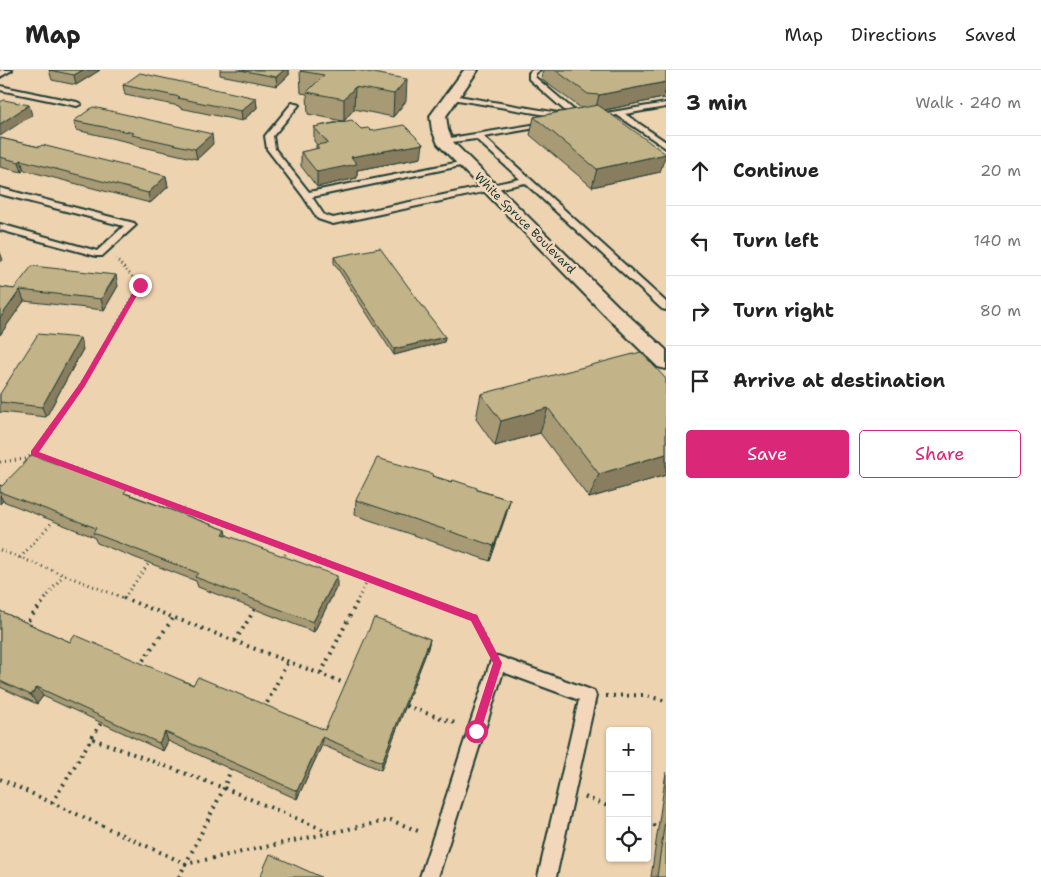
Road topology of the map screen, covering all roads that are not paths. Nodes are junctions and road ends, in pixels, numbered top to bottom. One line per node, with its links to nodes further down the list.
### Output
1 (5, 70): 4 (street)
2 (472, 70): 6 (street, White Spruce Boulevard)
3 (537, 70): 11 (lane)
4 (0, 73)
5 (0, 88): 7 (lane)
6 (452, 97): 11 (lane); 13 (street, White Spruce Boulevard)
7 (77, 104)
8 (295, 105): 19 (lane)
9 (666, 105): 10 (lane)
10 (618, 113): 11 (lane); 14 (lane)
11 (579, 119): 12 (lane)
12 (478, 136): 13 (lane); 16 (lane)
13 (444, 141): 15 (street, White Spruce Boulevard)
14 (666, 146)
15 (465, 163): 17 (street, White Spruce Boulevard); 19 (lane)
16 (526, 180): 17 (lane); 21 (lane)
17 (490, 188): 19 (lane); 22 (street, White Spruce Boulevard)
18 (0, 191): 20 (lane)
19 (307, 195)
20 (0, 227)
21 (666, 307)
22 (662, 354)
23 (429, 877): 24 (lane)
24 (547, 877)

